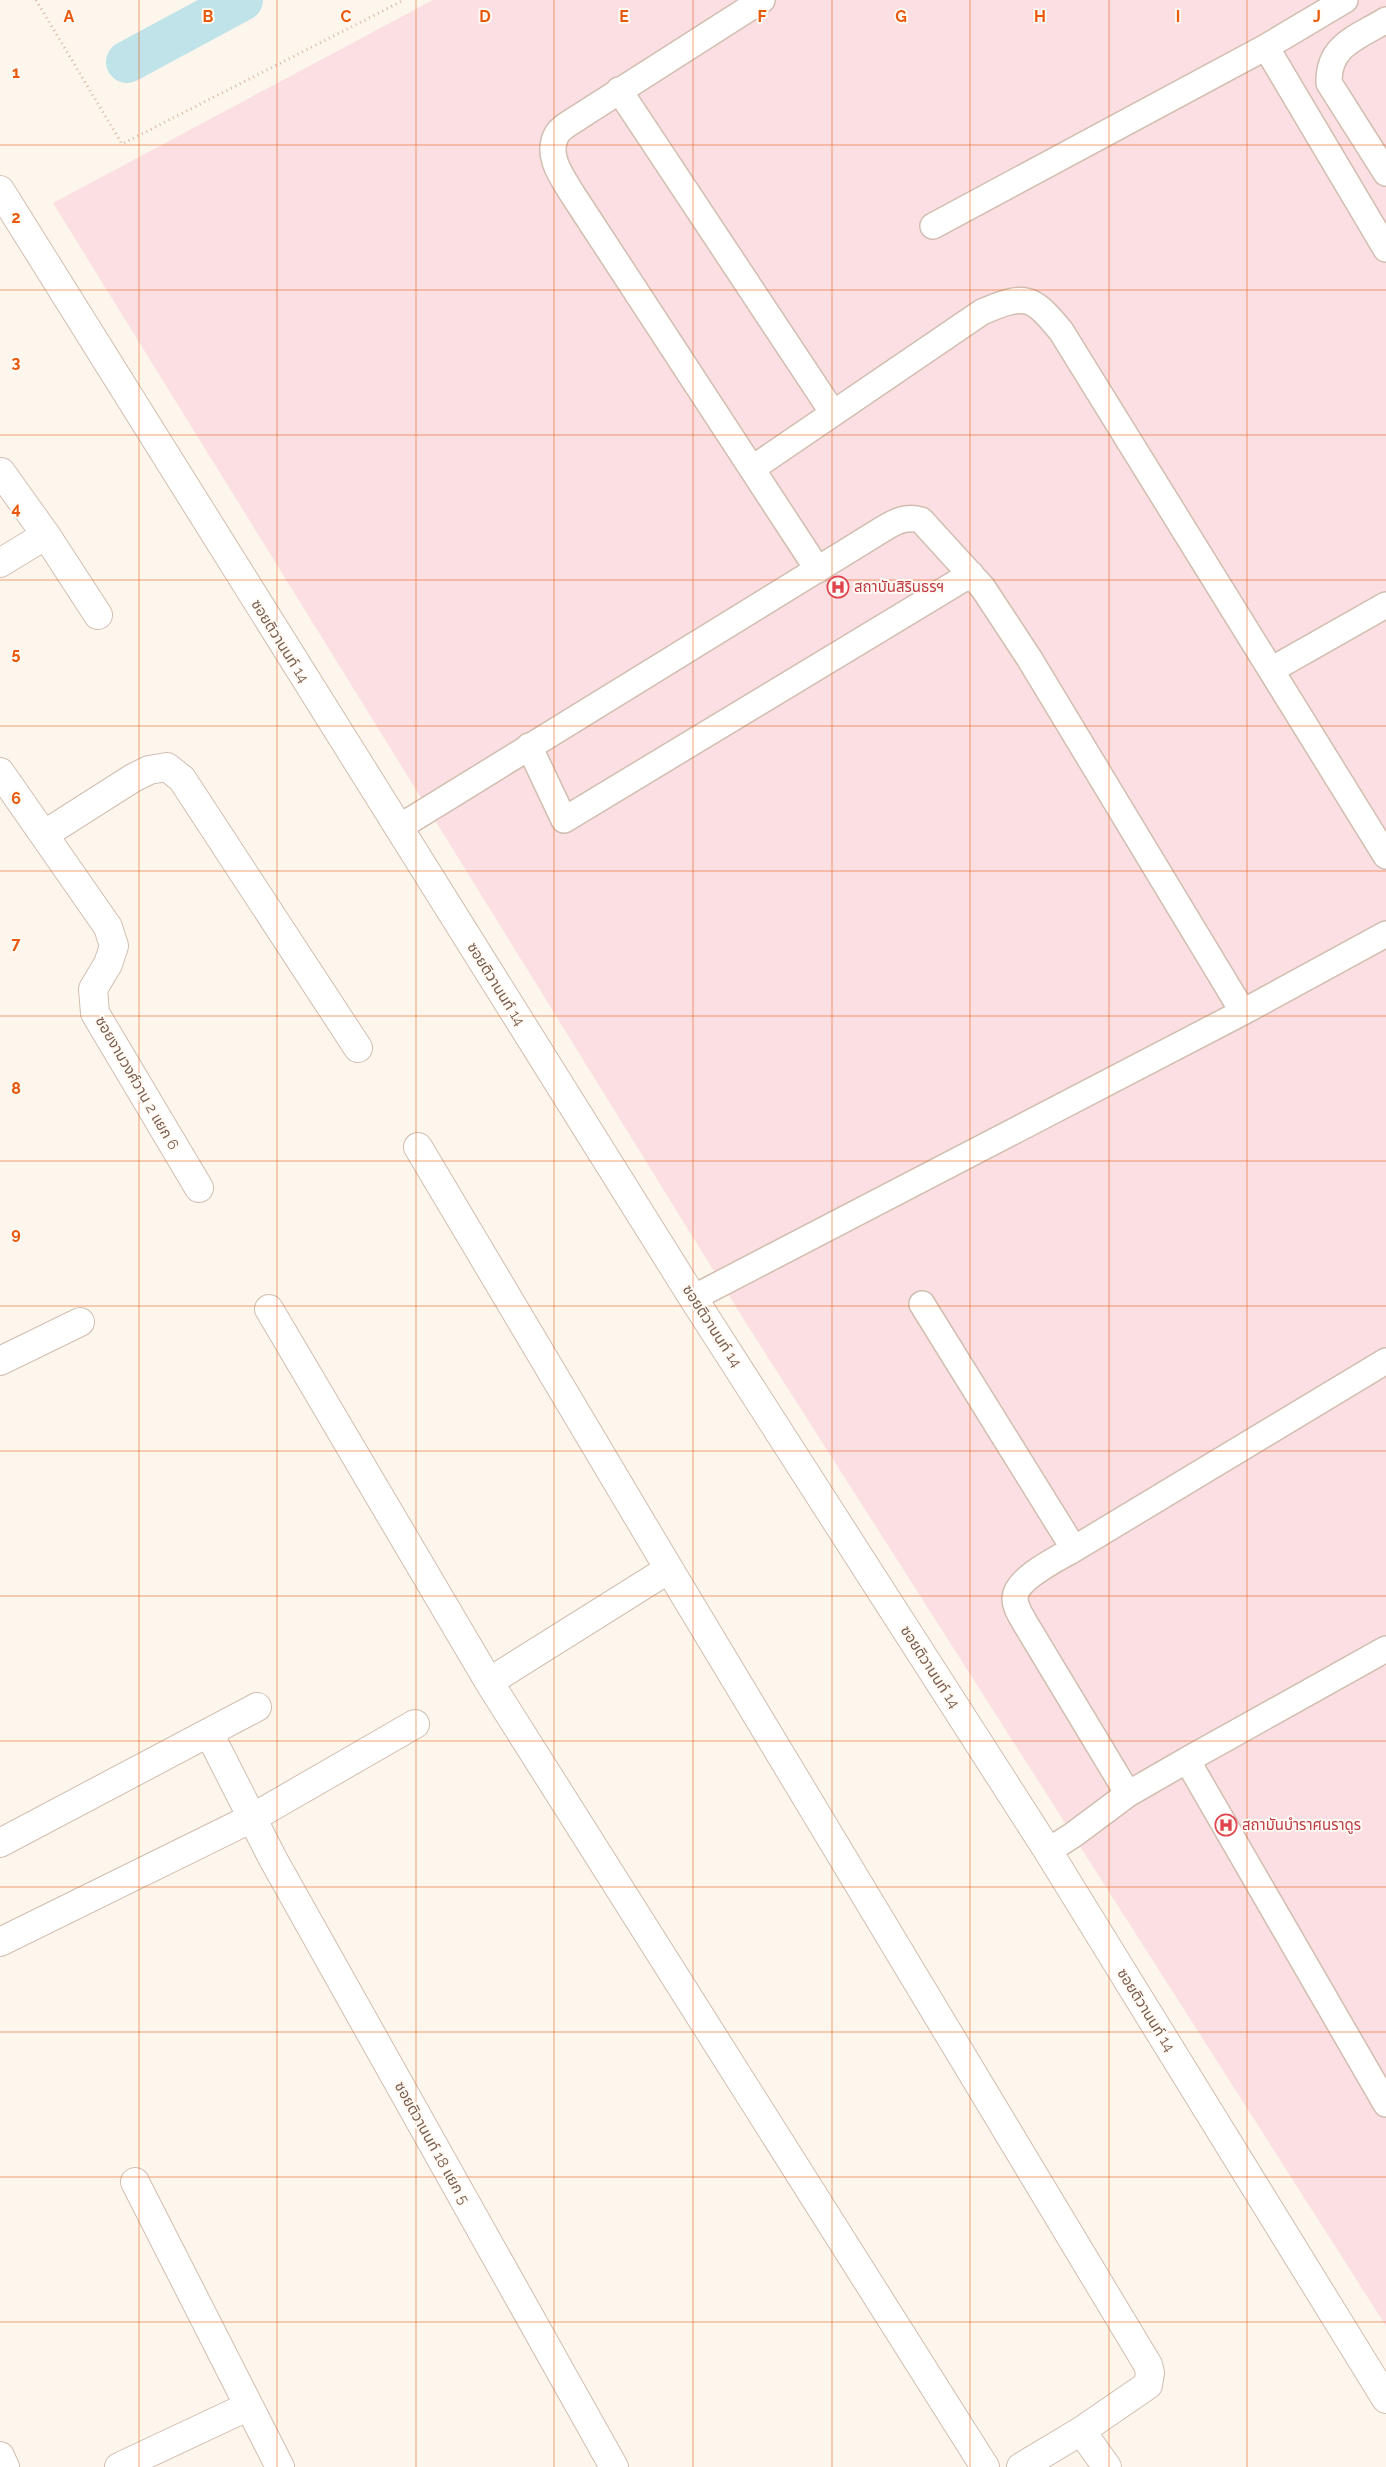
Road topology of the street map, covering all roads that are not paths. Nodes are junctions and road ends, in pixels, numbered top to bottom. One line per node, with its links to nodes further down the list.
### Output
1 (762, 0): 5 (lane)
2 (1345, 0): 4 (lane)
3 (1386, 20): 6 (lane)
4 (1266, 48): 8 (lane); 9 (lane)
5 (619, 90): 10 (lane); 11 (lane)
6 (1383, 161)
7 (0, 190): 22 (street, ซอยติวานนท์ 14)
8 (933, 226)
9 (1386, 249)
10 (833, 413): 11 (lane); 19 (lane)
11 (753, 468): 15 (lane)
12 (0, 472): 13 (street)
13 (46, 535): 14 (street); 18 (street)
14 (0, 563)
15 (818, 570): 16 (lane); 20 (lane)
16 (971, 574): 20 (lane); 26 (lane)
17 (1386, 605): 19 (lane)
18 (98, 615)
19 (1271, 670): 24 (lane)
20 (530, 746): 22 (lane)
21 (0, 772): 23 (street, ซอยงามวงศ์วาน 2 แยก 6)
22 (398, 828): 30 (street, ซอยติวานนท์ 14)
23 (45, 834): 27 (street); 29 (street, ซอยงามวงศ์วาน 2 แยก 6)
24 (1386, 856)
25 (1386, 934): 26 (lane)
26 (1243, 1012): 30 (lane)
27 (358, 1048)
28 (418, 1147): 37 (street)
29 (199, 1188)
30 (693, 1298): 47 (street, ซอยติวานนท์ 14)
31 (922, 1304): 36 (lane)
32 (269, 1309): 39 (street)
33 (80, 1322): 34 (street)
34 (0, 1361)
35 (1386, 1362): 36 (lane)
36 (1074, 1549): 44 (lane)
37 (669, 1569): 39 (street); 53 (street)
38 (1386, 1649): 43 (lane)
39 (490, 1682): 59 (street)
40 (257, 1707): 42 (street)
41 (415, 1724): 45 (street)
42 (210, 1733): 45 (street, ซอยติวานนท์ 18 แยก 5); 46 (street)
43 (1187, 1760): 44 (lane); 49 (lane)
44 (1128, 1794): 47 (lane)
45 (252, 1818): 48 (street); 58 (street, ซอยติวานนท์ 18 แยก 5)
46 (0, 1844)
47 (1048, 1851): 51 (street, ซอยติวานนท์ 14)
48 (0, 1942)
49 (1386, 2104)
50 (135, 2182): 52 (street)
51 (1386, 2399)
52 (250, 2406): 56 (street); 57 (street)
53 (1081, 2431): 60 (street); 61 (street)
54 (0, 2456): 55 (street)
55 (6, 2467)
56 (119, 2467)
57 (280, 2467)
58 (614, 2467)
59 (985, 2467)
60 (1021, 2467)
61 (1107, 2467)

